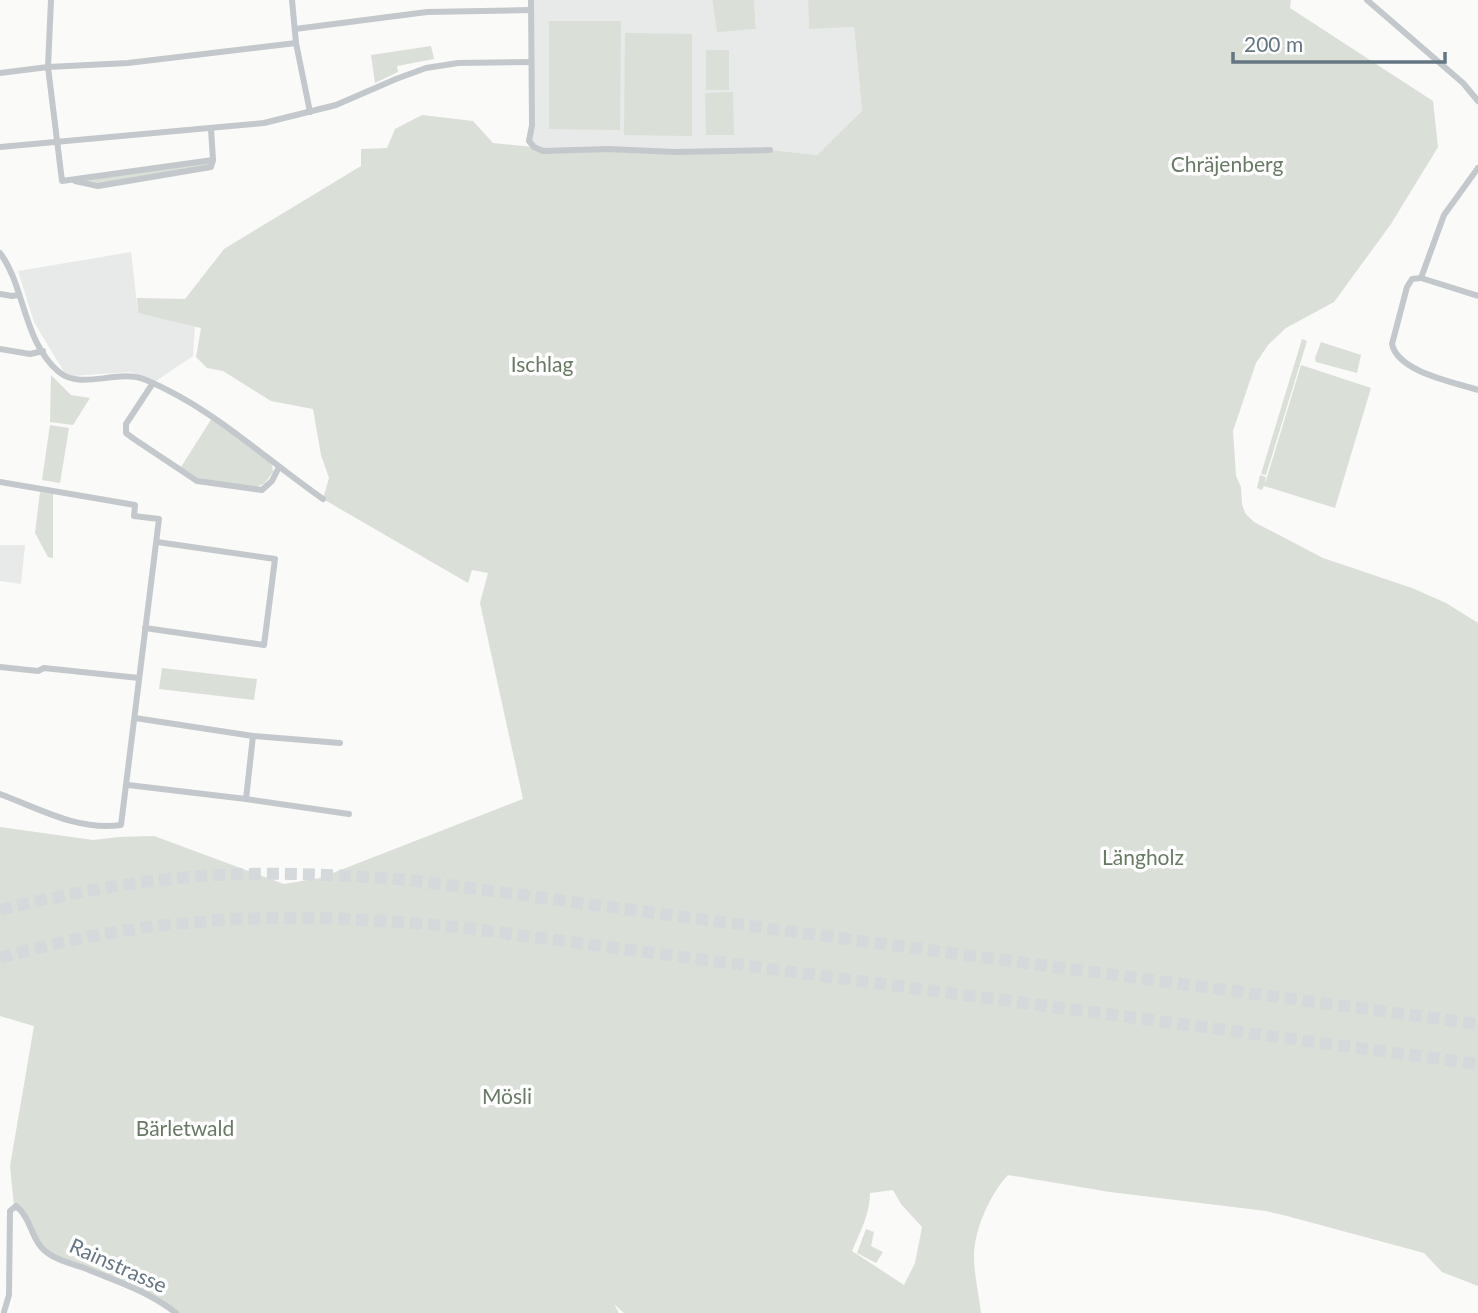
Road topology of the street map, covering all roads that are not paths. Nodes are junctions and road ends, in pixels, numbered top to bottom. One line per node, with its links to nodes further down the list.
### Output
1 (51, 0): 9 (street)
2 (292, 0): 6 (street)
3 (531, 0): 5 (street)
4 (1367, 0): 11 (street)
5 (531, 10): 6 (street); 8 (street)
6 (295, 29): 7 (street)
7 (296, 43): 9 (street); 12 (street)
8 (531, 62): 12 (street); 16 (street)
9 (48, 67): 10 (street); 14 (street)
10 (0, 73)
11 (1478, 101)
12 (310, 111): 13 (street)
13 (211, 129): 14 (street); 14 (street)
14 (58, 141): 15 (street)
15 (0, 147)
16 (771, 150)
17 (1478, 168): 19 (street)
18 (0, 253): 21 (street)
19 (1421, 278): 22 (street); 26 (street)
20 (0, 293): 21 (street)
21 (18, 295): 24 (street)
22 (1478, 296)
23 (0, 349): 24 (street)
24 (43, 351): 25 (street)
25 (153, 383): 27 (street); 27 (street)
26 (1478, 390)
27 (279, 467): 29 (street)
28 (0, 482): 30 (street)
29 (323, 499)
30 (157, 542): 31 (street); 31 (street)
31 (145, 628): 33 (street)
32 (0, 667): 33 (street)
33 (139, 678): 34 (street)
34 (135, 718): 35 (street); 37 (street)
35 (253, 736): 36 (street); 39 (street)
36 (340, 743)
37 (128, 785): 38 (street); 39 (street)
38 (0, 794)
39 (246, 799): 40 (street)
40 (349, 814)
41 (3, 1312): 42 (street, Rainstrasse)
42 (176, 1313)

